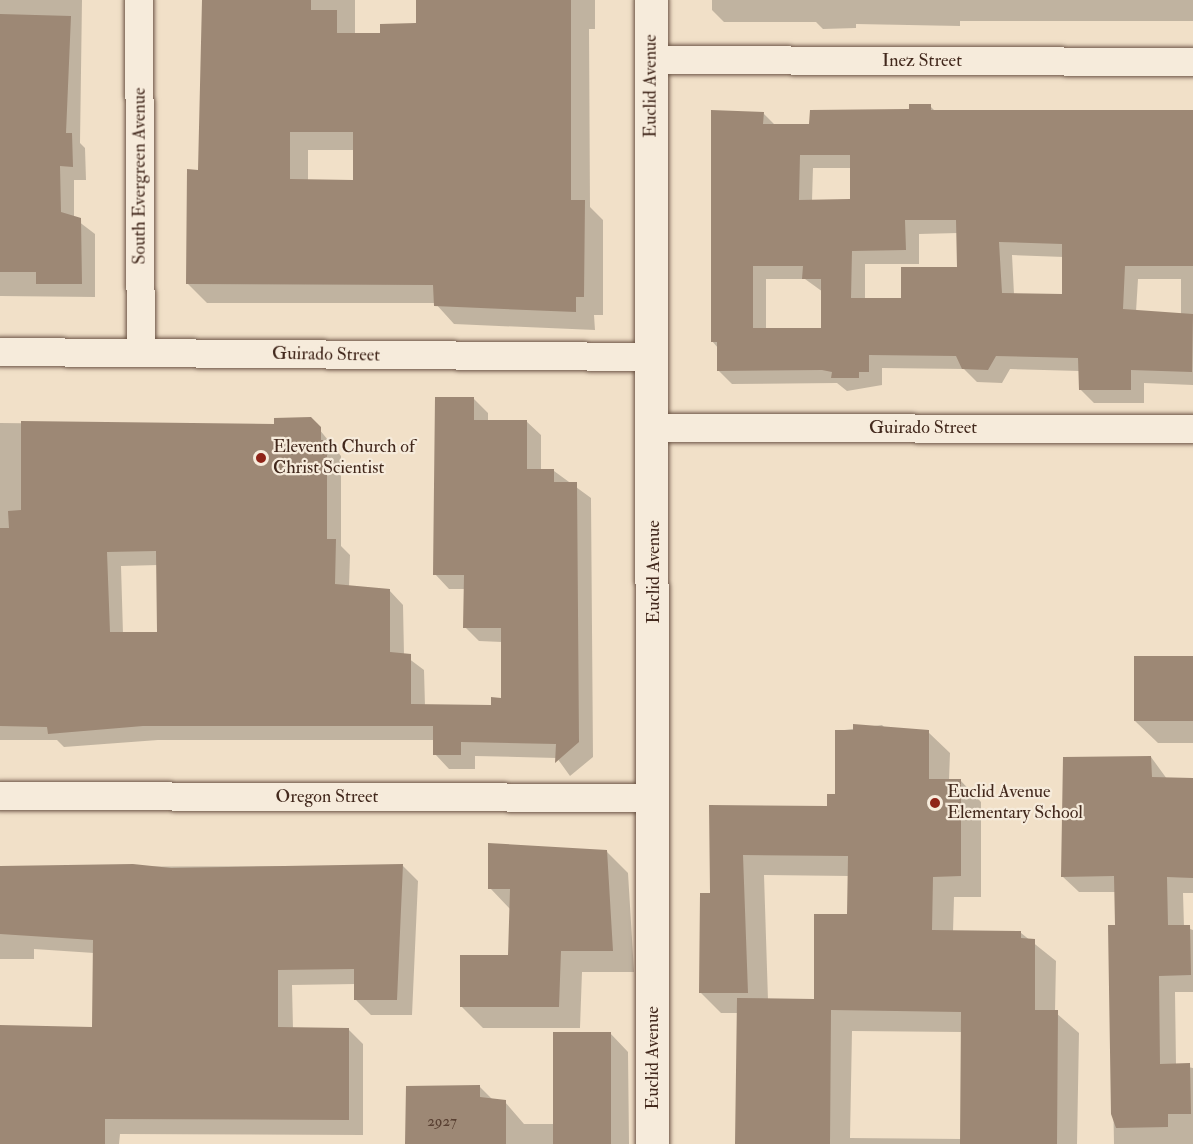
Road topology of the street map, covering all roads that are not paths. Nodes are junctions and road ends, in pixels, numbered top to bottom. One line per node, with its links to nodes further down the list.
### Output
1 (139, 0): 6 (street, South Evergreen Avenue)
2 (651, 0): 3 (street, Euclid Avenue)
3 (652, 60): 4 (street, Inez Street); 7 (street, Euclid Avenue)
4 (1193, 62)
5 (0, 352): 6 (street, Guirado Street)
6 (141, 353): 7 (street, Guirado Street)
7 (651, 357): 8 (street, Euclid Avenue)
8 (653, 428): 9 (street, Guirado Street); 11 (street, Euclid Avenue)
9 (1193, 429)
10 (0, 796): 11 (street, Oregon Street)
11 (655, 798): 12 (street, Euclid Avenue)
12 (652, 1144)

